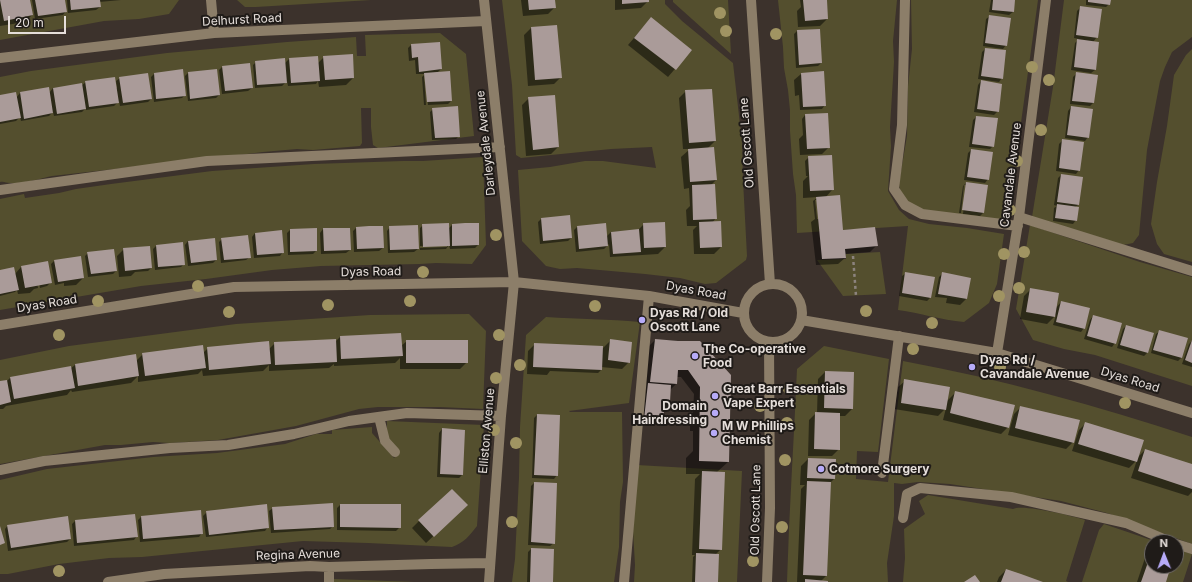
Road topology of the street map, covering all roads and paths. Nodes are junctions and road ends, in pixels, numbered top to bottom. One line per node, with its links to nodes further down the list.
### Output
1 (211, 0): 7 (street)
2 (484, 0): 6 (street, Darleydale Avenue)
3 (751, 0): 15 (street, Old Oscott Lane)
4 (905, 0): 11 (street)
5 (1046, 0): 11 (street, Cavandale Avenue)
6 (486, 21): 7 (street, Delhurst Road); 9 (street, Darleydale Avenue)
7 (214, 33): 8 (street, Delhurst Road)
8 (0, 58)
9 (500, 146): 10 (street); 14 (street, Darleydale Avenue)
10 (0, 190)
11 (1018, 221): 13 (street); 23 (street, Cavandale Avenue)
12 (853, 256): 17 (path)
13 (1192, 271)
14 (514, 282): 16 (street, Dyas Road); 20 (street, Dyas Road); 25 (street, Elliston Avenue)
15 (770, 284): 18 (street); 19 (street)
16 (649, 296): 18 (street, Dyas Road); 37 (street)
17 (856, 296)
18 (743, 313): 22 (street)
19 (801, 320): 21 (street, Dyas Road); 22 (street)
20 (0, 325)
21 (899, 336): 23 (street, Dyas Road); 29 (street)
22 (768, 342): 38 (street, Old Oscott Lane)
23 (997, 353): 24 (street, Dyas Road)
24 (1192, 413)
25 (500, 416): 26 (street); 32 (street, Elliston Avenue)
26 (379, 417): 27 (street); 28 (street)
27 (395, 452)
28 (0, 470)
29 (882, 473)
30 (903, 518): 31 (street)
31 (1152, 534)
32 (490, 564): 33 (street, Regina Avenue); 36 (street, Elliston Avenue)
33 (329, 567): 34 (street, Regina Avenue); 35 (street)
34 (108, 582)
35 (329, 582)
36 (489, 582)
37 (624, 582)
38 (767, 582)

